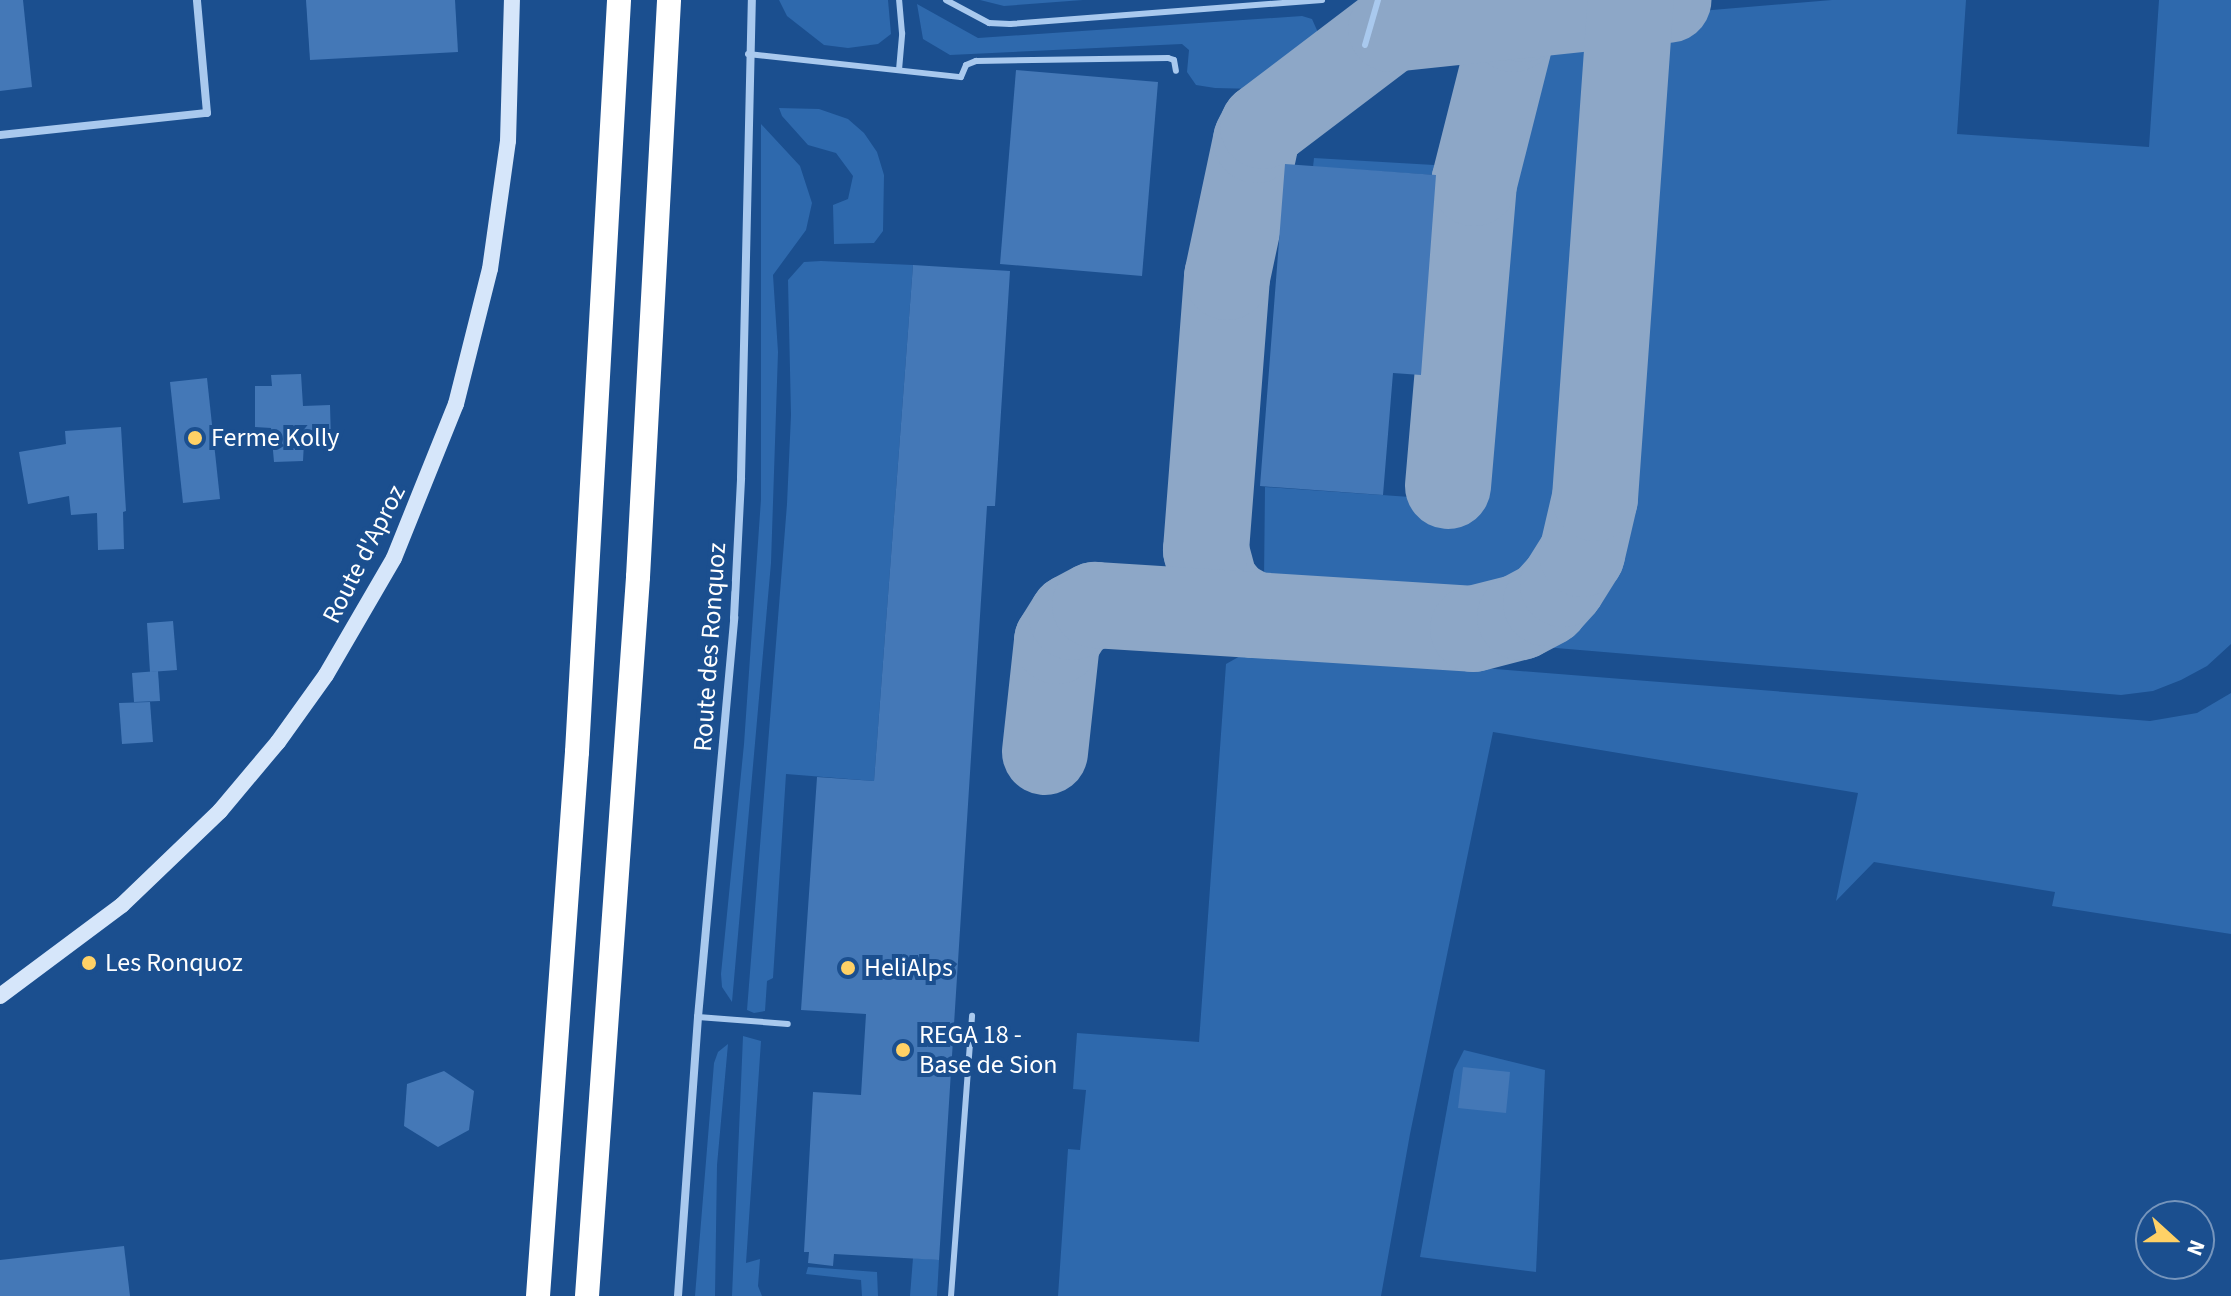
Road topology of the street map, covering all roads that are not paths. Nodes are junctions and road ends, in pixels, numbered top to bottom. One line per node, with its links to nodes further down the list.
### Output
1 (197, 0): 14 (street)
2 (512, 0): 15 (street, Route d'Aproz)
3 (619, 0): 20 (highway)
4 (669, 0): 19 (highway)
5 (752, 0): 11 (street, Route des Ronquoz)
6 (899, 0): 12 (lane)
7 (946, 0): 8 (lane)
8 (1322, 0)
9 (1378, 0): 10 (lane)
10 (1365, 45)
11 (748, 54): 12 (lane); 17 (street, Route des Ronquoz)
12 (899, 70): 13 (lane)
13 (1176, 71)
14 (0, 135)
15 (0, 996)
16 (972, 1016): 24 (lane)
17 (698, 1017): 18 (lane); 23 (street, Route des Ronquoz)
18 (788, 1024)
19 (600, 1130): 21 (highway); 22 (highway)
20 (538, 1296)
21 (587, 1296)
22 (602, 1296)
23 (678, 1296)
24 (951, 1296)

